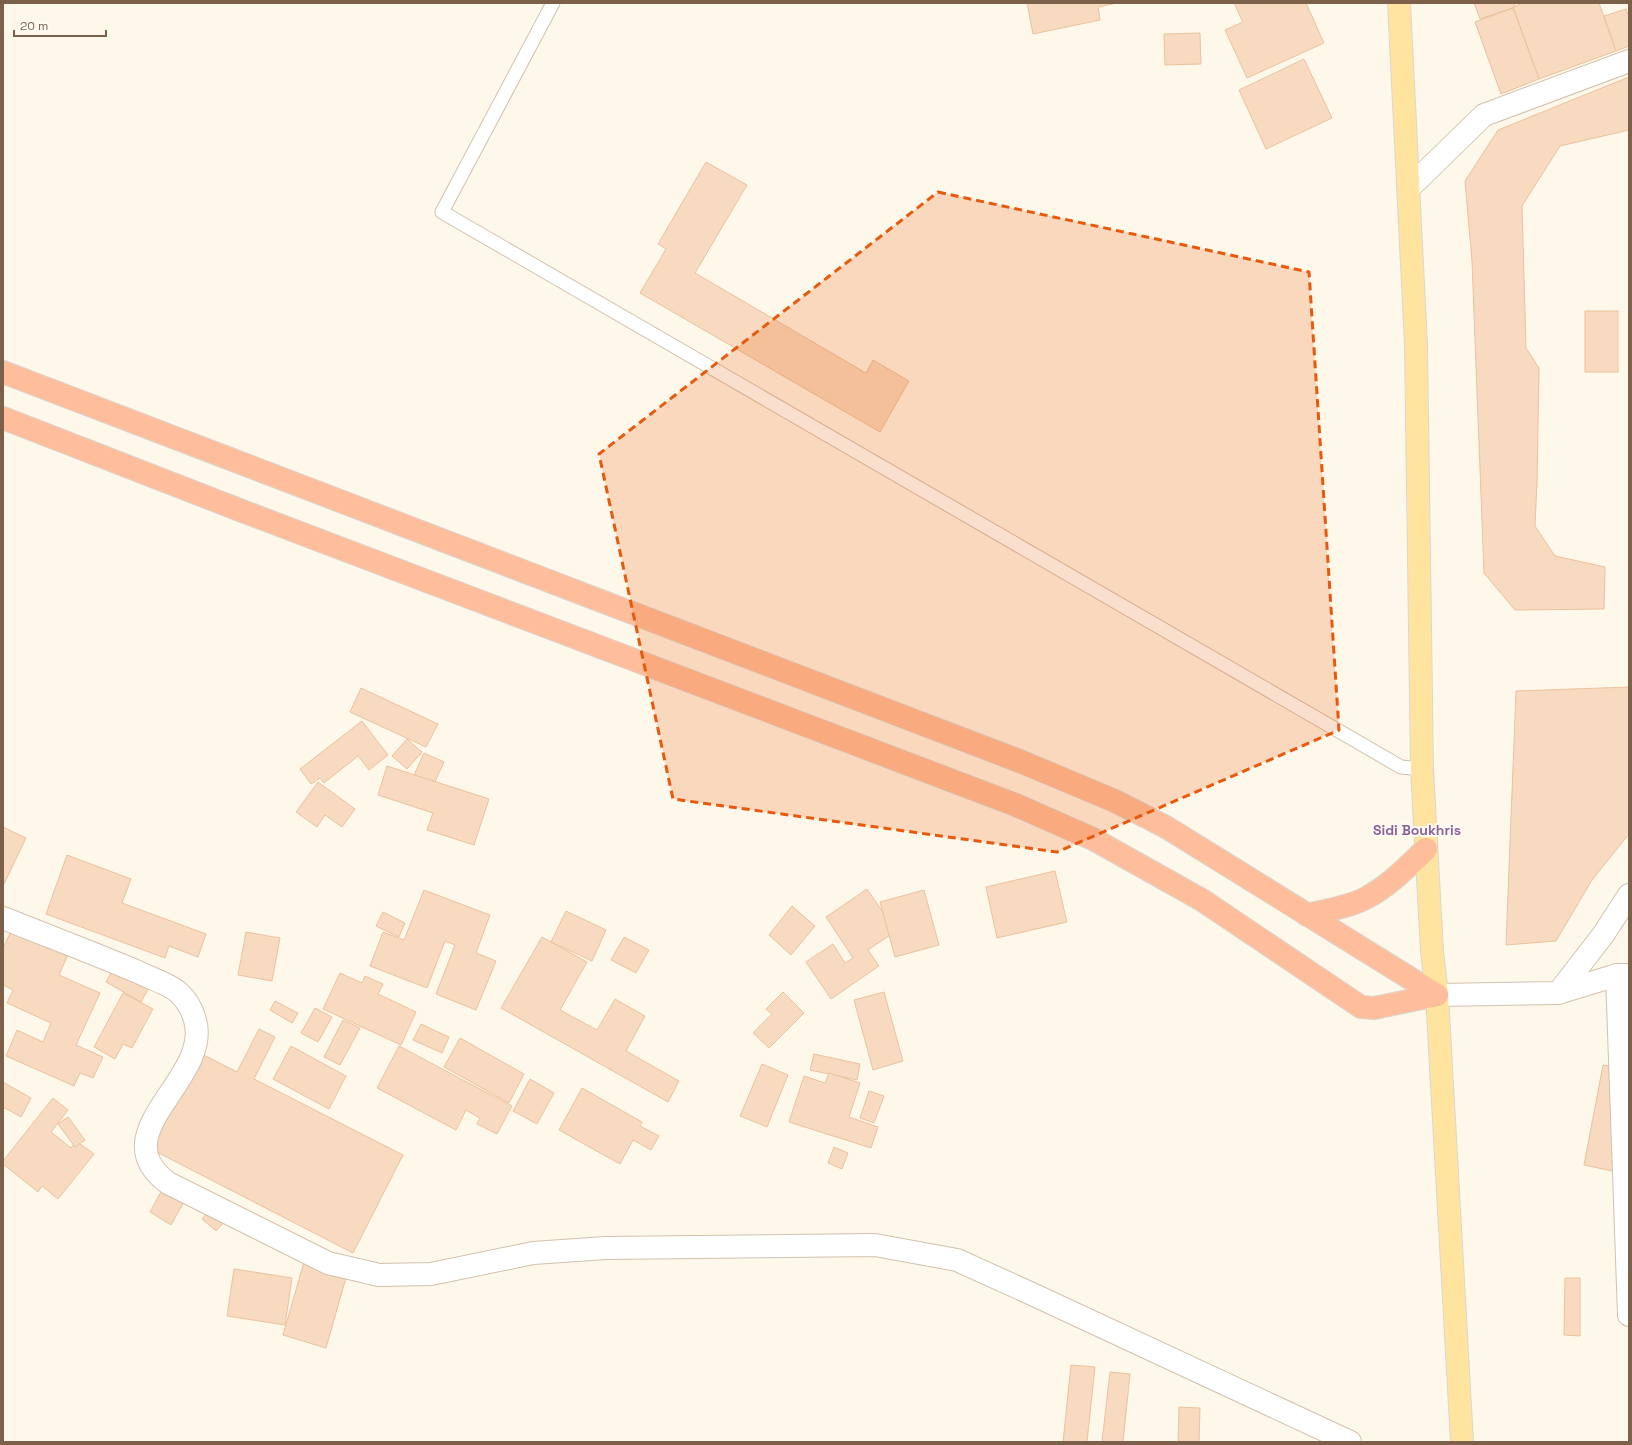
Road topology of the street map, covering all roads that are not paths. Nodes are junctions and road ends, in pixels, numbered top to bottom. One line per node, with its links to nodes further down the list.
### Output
1 (553, 3): 7 (lane)
2 (1399, 3): 4 (main road)
3 (1629, 61): 4 (street)
4 (1409, 188): 7 (main road)
5 (3, 372): 10 (highway)
6 (3, 418): 14 (highway)
7 (1422, 769): 8 (main road)
8 (1426, 849): 10 (highway); 14 (main road)
9 (1629, 895): 13 (street)
10 (1307, 915): 14 (highway)
11 (3, 918): 16 (street)
12 (1623, 975): 13 (street); 15 (street)
13 (1558, 993): 14 (street)
14 (1437, 995): 17 (main road)
15 (1629, 1315)
16 (1350, 1442)
17 (1462, 1442)

